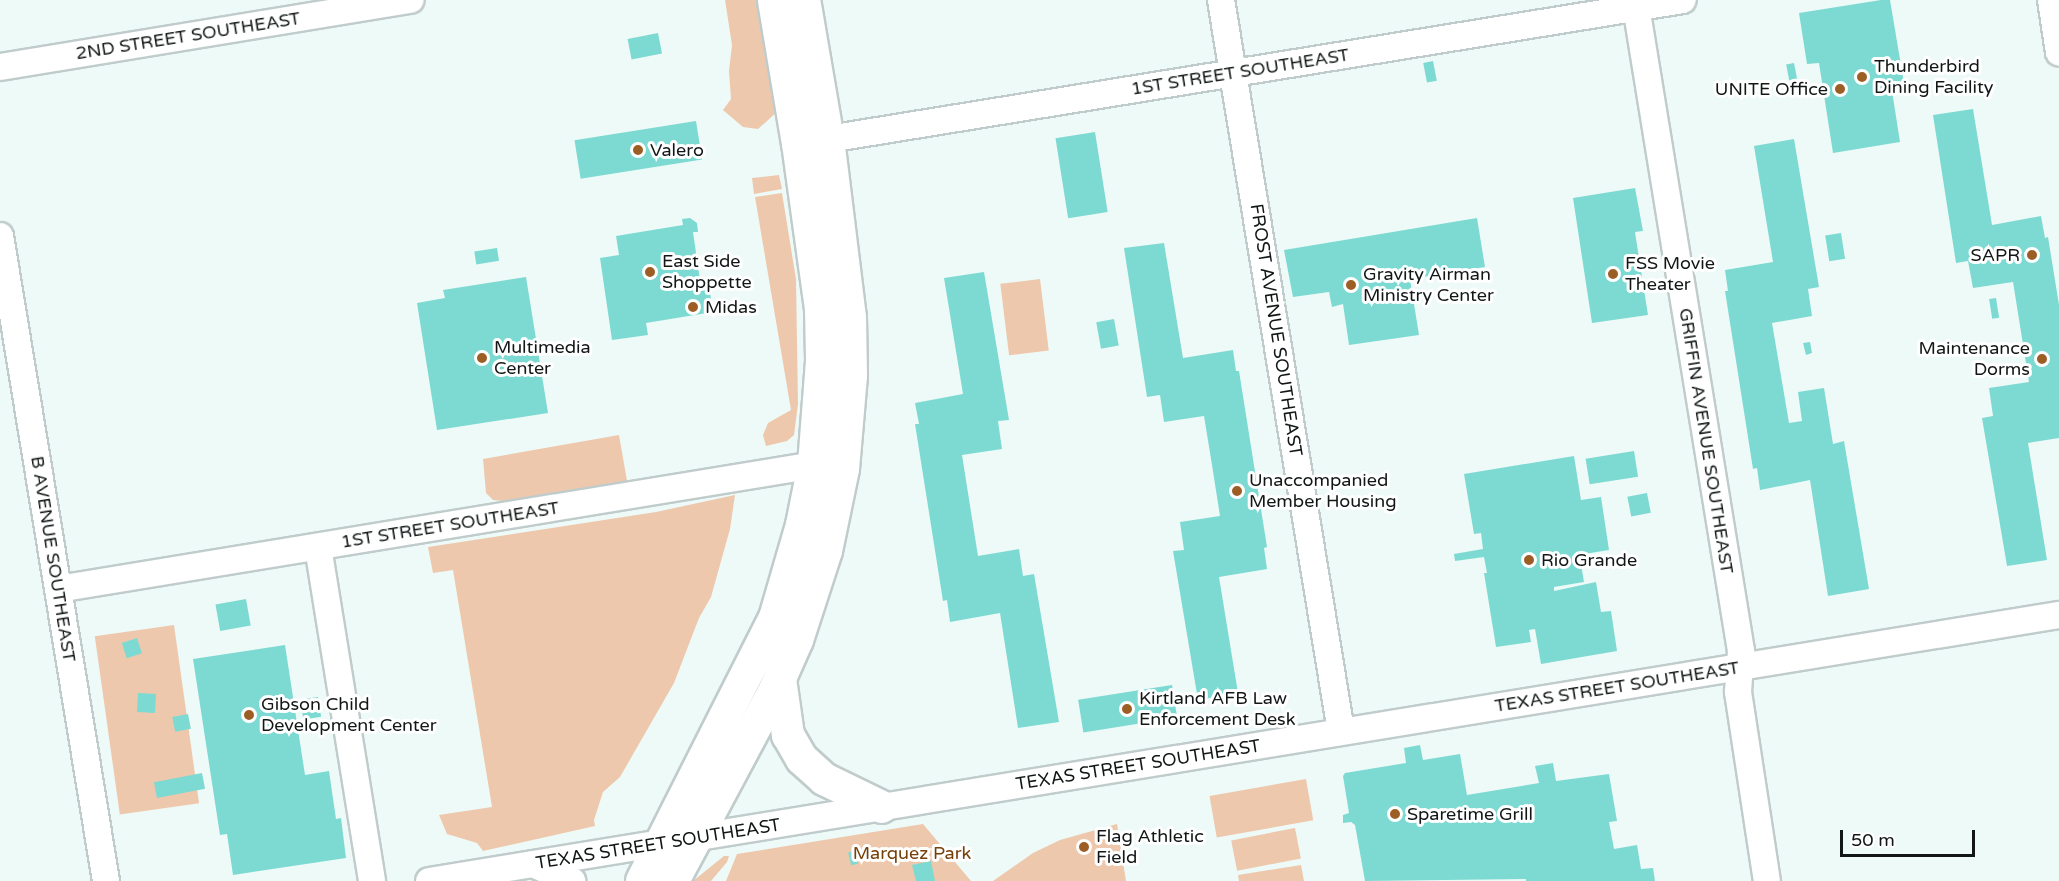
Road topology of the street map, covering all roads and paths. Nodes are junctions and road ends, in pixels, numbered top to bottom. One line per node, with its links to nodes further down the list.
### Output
1 (774, 0): 11 (main road)
2 (804, 0): 11 (main road)
3 (1221, 0): 10 (street, FROST AVENUE SOUTHEAST)
4 (1683, 0): 7 (street, 1ST STREET SOUTHEAST)
5 (2051, 0): 8 (street)
6 (397, 1): 9 (street, 2ND STREET SOUTHEAST)
7 (1635, 4): 10 (street, 1ST STREET SOUTHEAST); 18 (street, GRIFFIN AVENUE SOUTHEAST)
8 (2059, 52)
9 (0, 67)
10 (1234, 74): 11 (street, 1ST STREET SOUTHEAST); 20 (street, FROST AVENUE SOUTHEAST)
11 (813, 142): 14 (main road)
12 (0, 236): 13 (street, B AVENUE SOUTHEAST)
13 (5, 303): 16 (street, B AVENUE SOUTHEAST)
14 (828, 467): 15 (street, 1ST STREET SOUTHEAST); 19 (main road); 23 (main road)
15 (318, 547): 16 (street, 1ST STREET SOUTHEAST); 26 (street)
16 (58, 589): 25 (street, B AVENUE SOUTHEAST)
17 (2059, 615): 18 (street, TEXAS STREET SOUTHEAST)
18 (1740, 668): 20 (street, TEXAS STREET SOUTHEAST); 31 (street, GRIFFIN AVENUE SOUTHEAST)
19 (780, 679): 21 (main road); 22 (main road)
20 (1341, 731): 21 (street, TEXAS STREET SOUTHEAST)
21 (882, 807): 22 (street, TEXAS STREET SOUTHEAST)
22 (696, 838): 23 (street, TEXAS STREET SOUTHEAST); 30 (main road)
23 (662, 843): 24 (street, TEXAS STREET SOUTHEAST); 29 (main road)
24 (532, 864): 27 (street, TEXAS STREET SOUTHEAST); 28 (street)
25 (106, 881)
26 (372, 881)
27 (429, 881)
28 (572, 881)
29 (642, 881)
30 (673, 881)
31 (1767, 881)

